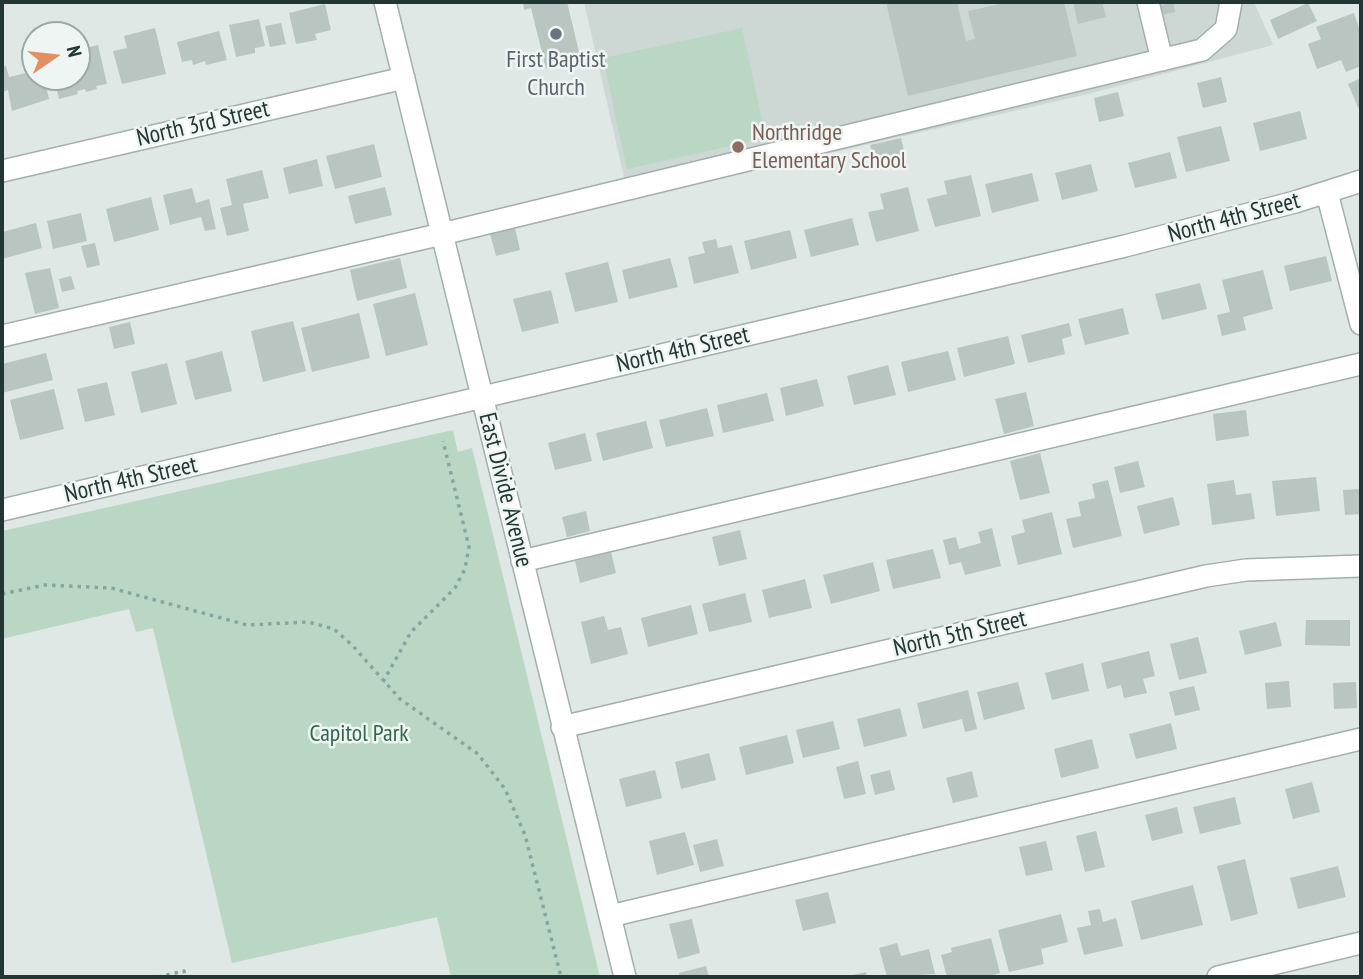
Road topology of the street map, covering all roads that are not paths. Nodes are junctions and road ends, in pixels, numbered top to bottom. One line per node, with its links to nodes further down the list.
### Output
1 (385, 2): 5 (street, East Divide Avenue)
2 (1148, 2): 4 (street)
3 (1231, 2): 4 (street)
4 (1162, 60): 9 (street)
5 (404, 78): 6 (street, North 3rd Street); 9 (street, East Divide Avenue)
6 (2, 172)
7 (1361, 181): 8 (street, North 4th Street)
8 (1327, 193): 10 (street); 13 (street, North 4th Street)
9 (442, 234): 11 (street); 13 (street, East Divide Avenue)
10 (1361, 324)
11 (2, 336)
12 (1361, 364): 15 (street)
13 (482, 398): 14 (street, North 4th Street); 15 (street, East Divide Avenue)
14 (2, 510)
15 (523, 561): 17 (street, East Divide Avenue)
16 (1361, 566): 17 (street, North 5th Street)
17 (562, 727): 19 (street, East Divide Avenue)
18 (1361, 738): 19 (street)
19 (610, 916): 21 (street, East Divide Avenue)
20 (1361, 943): 22 (street)
21 (625, 977)
22 (1218, 977)

